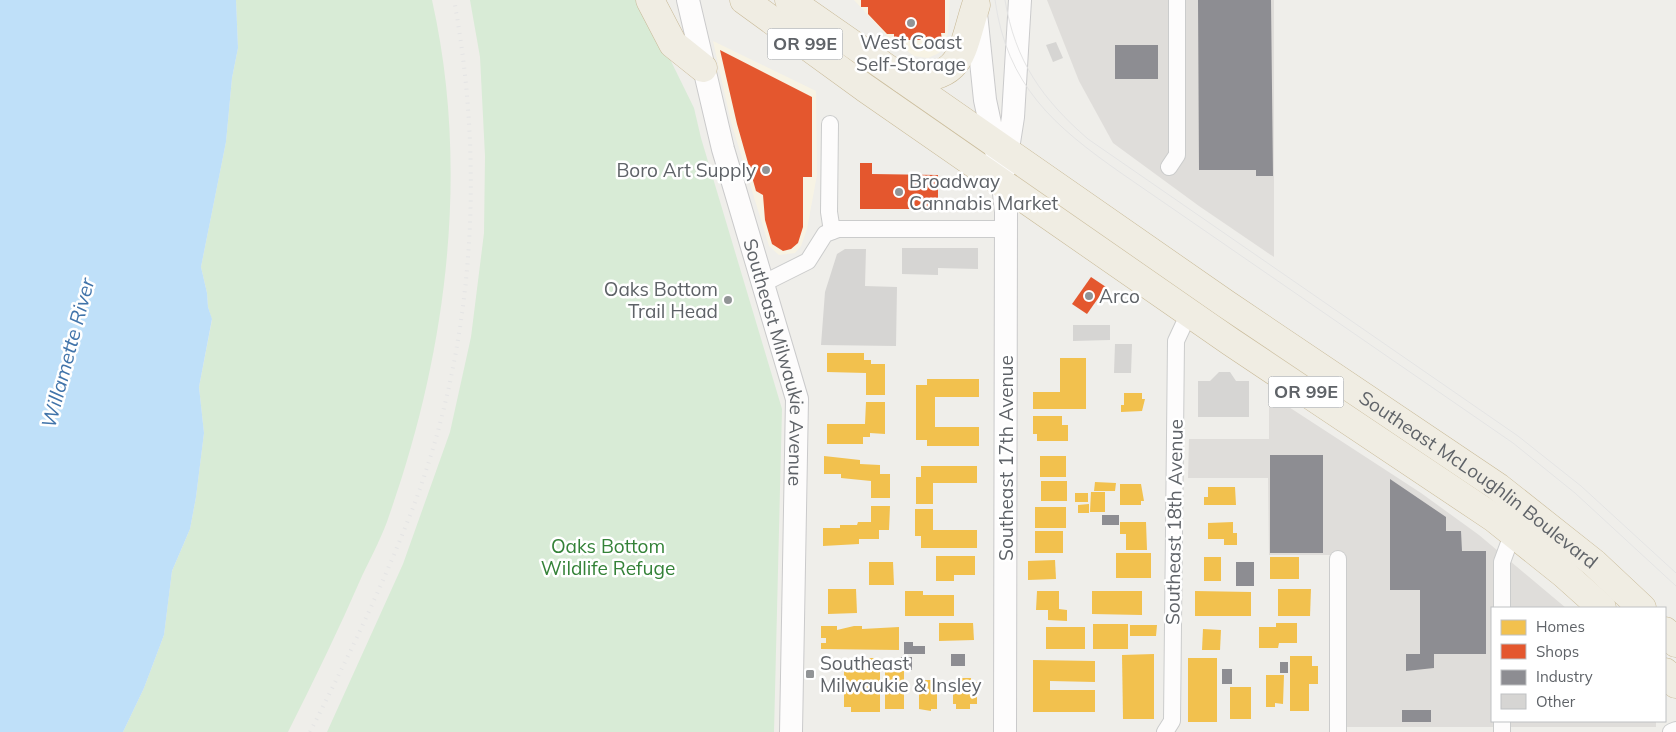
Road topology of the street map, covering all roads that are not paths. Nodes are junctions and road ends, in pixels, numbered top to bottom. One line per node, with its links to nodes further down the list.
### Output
1 (650, 0): 8 (highway)
2 (688, 0): 8 (street, Southeast Milwaukie Avenue)
3 (744, 0): 13 (highway, Southeast McLoughlin Boulevard / OR 99E)
4 (790, 0): 9 (highway, Southeast McLoughlin Boulevard / OR 99E)
5 (1020, 0): 11 (street, Southeast 17th Avenue)
6 (1177, 0): 12 (street)
7 (975, 2): 9 (highway); 11 (street, Southeast 17th Avenue)
8 (703, 68): 16 (street, Southeast Milwaukie Avenue)
9 (903, 79): 11 (highway, Southeast McLoughlin Boulevard / OR 99E)
10 (830, 124): 15 (street)
11 (1001, 148): 13 (street, Southeast 17th Avenue); 22 (highway, Southeast McLoughlin Boulevard / OR 99E)
12 (1169, 167)
13 (1003, 184): 14 (street, Southeast 17th Avenue); 17 (highway, Southeast McLoughlin Boulevard / OR 99E)
14 (1006, 229): 15 (street); 29 (street, Southeast 17th Avenue)
15 (832, 231): 16 (street)
16 (764, 283): 28 (street, Southeast Milwaukie Avenue)
17 (1189, 313): 18 (highway, Southeast McLoughlin Boulevard / OR 99E); 30 (street, Southeast 18th Avenue)
18 (1513, 532): 20 (street); 21 (highway, Southeast McLoughlin Boulevard / OR 99E)
19 (1338, 559): 31 (street)
20 (1502, 607)
21 (1601, 607)
22 (1641, 607)
23 (1666, 632): 24 (highway)
24 (1676, 643)
25 (1666, 673): 26 (highway)
26 (1676, 684)
27 (1676, 730): 32 (street)
28 (791, 732)
29 (1005, 732)
30 (1165, 732)
31 (1338, 732)
32 (1672, 732)

